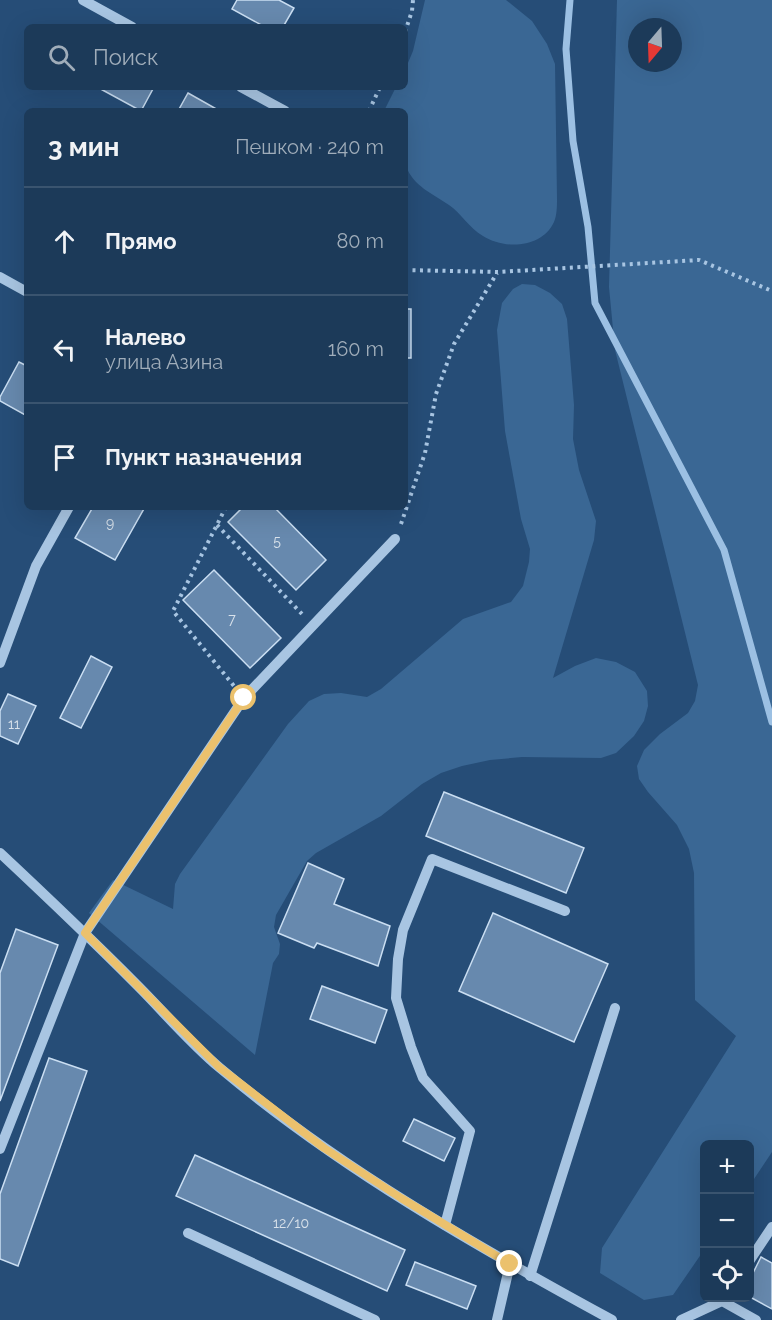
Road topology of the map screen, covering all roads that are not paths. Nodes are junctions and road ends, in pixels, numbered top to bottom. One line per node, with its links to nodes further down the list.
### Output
1 (83, 0): 2 (street)
2 (127, 24)
3 (246, 90): 4 (street)
4 (280, 108)
5 (0, 277): 6 (street)
6 (24, 290)
7 (67, 510): 9 (street)
8 (395, 539): 12 (street)
9 (0, 663)
10 (0, 853): 12 (street)
11 (565, 911): 15 (street)
12 (85, 933): 14 (street); 15 (street)
13 (615, 1008): 20 (street)
14 (0, 1149)
15 (445, 1225): 19 (street)
16 (772, 1227): 18 (street)
17 (188, 1233): 23 (street)
18 (754, 1254)
19 (510, 1264): 20 (street); 24 (street)
20 (530, 1276): 25 (street)
21 (717, 1302): 26 (street)
22 (729, 1302): 27 (street)
23 (375, 1320)
24 (497, 1320)
25 (612, 1320)
26 (681, 1320)
27 (756, 1320)

